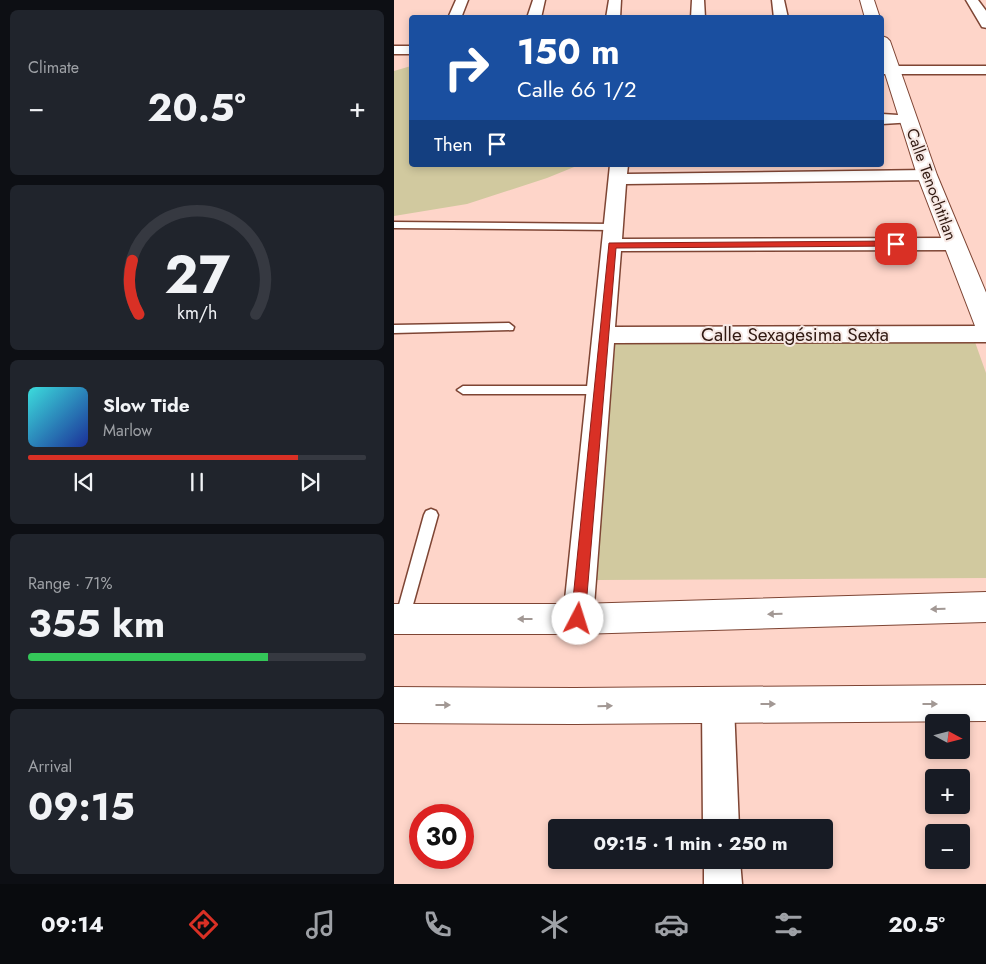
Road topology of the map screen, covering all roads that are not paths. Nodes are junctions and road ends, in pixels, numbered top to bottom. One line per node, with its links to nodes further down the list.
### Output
1 (462, 0): 8 (street)
2 (539, 0): 9 (street)
3 (615, 0): 10 (street)
4 (698, 0): 11 (street)
5 (778, 0): 12 (street)
6 (867, 0): 13 (main road)
7 (972, 0): 14 (street)
8 (455, 15)
9 (535, 15)
10 (613, 15)
11 (698, 15)
12 (780, 15)
13 (872, 15)
14 (986, 24)
15 (394, 50): 16 (street)
16 (409, 50)
17 (884, 53): 18 (main road, Calle Tenochtitlan)
18 (887, 70): 19 (street); 21 (main road, Calle Tenochtitlan)
19 (986, 70)
20 (884, 119): 21 (street)
21 (908, 119): 23 (main road, Calle Tenochtitlan)
22 (618, 172): 23 (street); 25 (street)
23 (927, 175): 26 (main road, Calle Tenochtitlan)
24 (394, 225): 25 (lane)
25 (613, 236): 26 (street); 31 (street)
26 (954, 244): 27 (main road, Calle Tenochtitlan)
27 (986, 326)
28 (509, 327): 29 (lane)
29 (394, 328)
30 (986, 334): 31 (street, Calle Sexagésima Sexta)
31 (603, 335): 33 (street)
32 (463, 390): 33 (lane)
33 (598, 390): 37 (street)
34 (431, 515): 36 (lane)
35 (986, 608): 37 (main road, one-way to 37)
36 (398, 619): 37 (main road, one-way to 36)
37 (578, 619)
38 (986, 703): 39 (main road, one-way to 38)
39 (718, 704): 40 (main road, one-way to 39); 41 (street)
40 (394, 705)
41 (721, 819)
42 (722, 869): 43 (street)
43 (723, 884)

